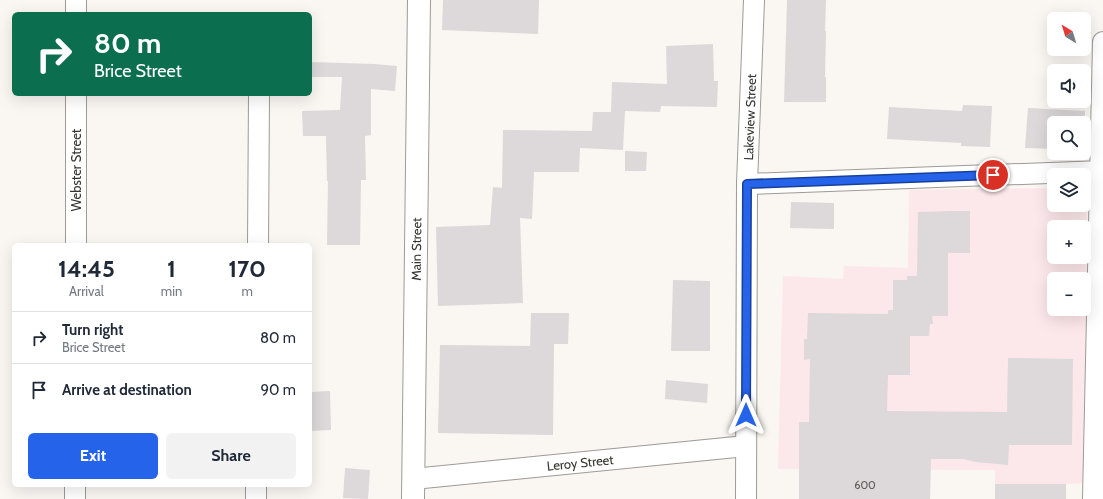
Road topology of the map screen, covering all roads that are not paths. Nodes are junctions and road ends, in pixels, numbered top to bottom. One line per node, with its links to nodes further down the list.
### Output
1 (76, 0): 4 (street)
2 (420, 0): 15 (main road, Main Street)
3 (754, 0): 9 (street, Lakeview Street)
4 (76, 12)
5 (1103, 42): 8 (street)
6 (76, 96): 10 (street, Webster Street)
7 (259, 96): 11 (street)
8 (1102, 171): 9 (street); 19 (street)
9 (747, 184): 12 (street, Lakeview Street)
10 (76, 243)
11 (258, 243)
12 (746, 446): 15 (street, Leroy Street); 18 (street, Lakeview Street)
13 (75, 487): 16 (street)
14 (256, 487): 17 (street)
15 (413, 489)
16 (75, 499)
17 (256, 499)
18 (746, 499)
19 (1093, 499)

